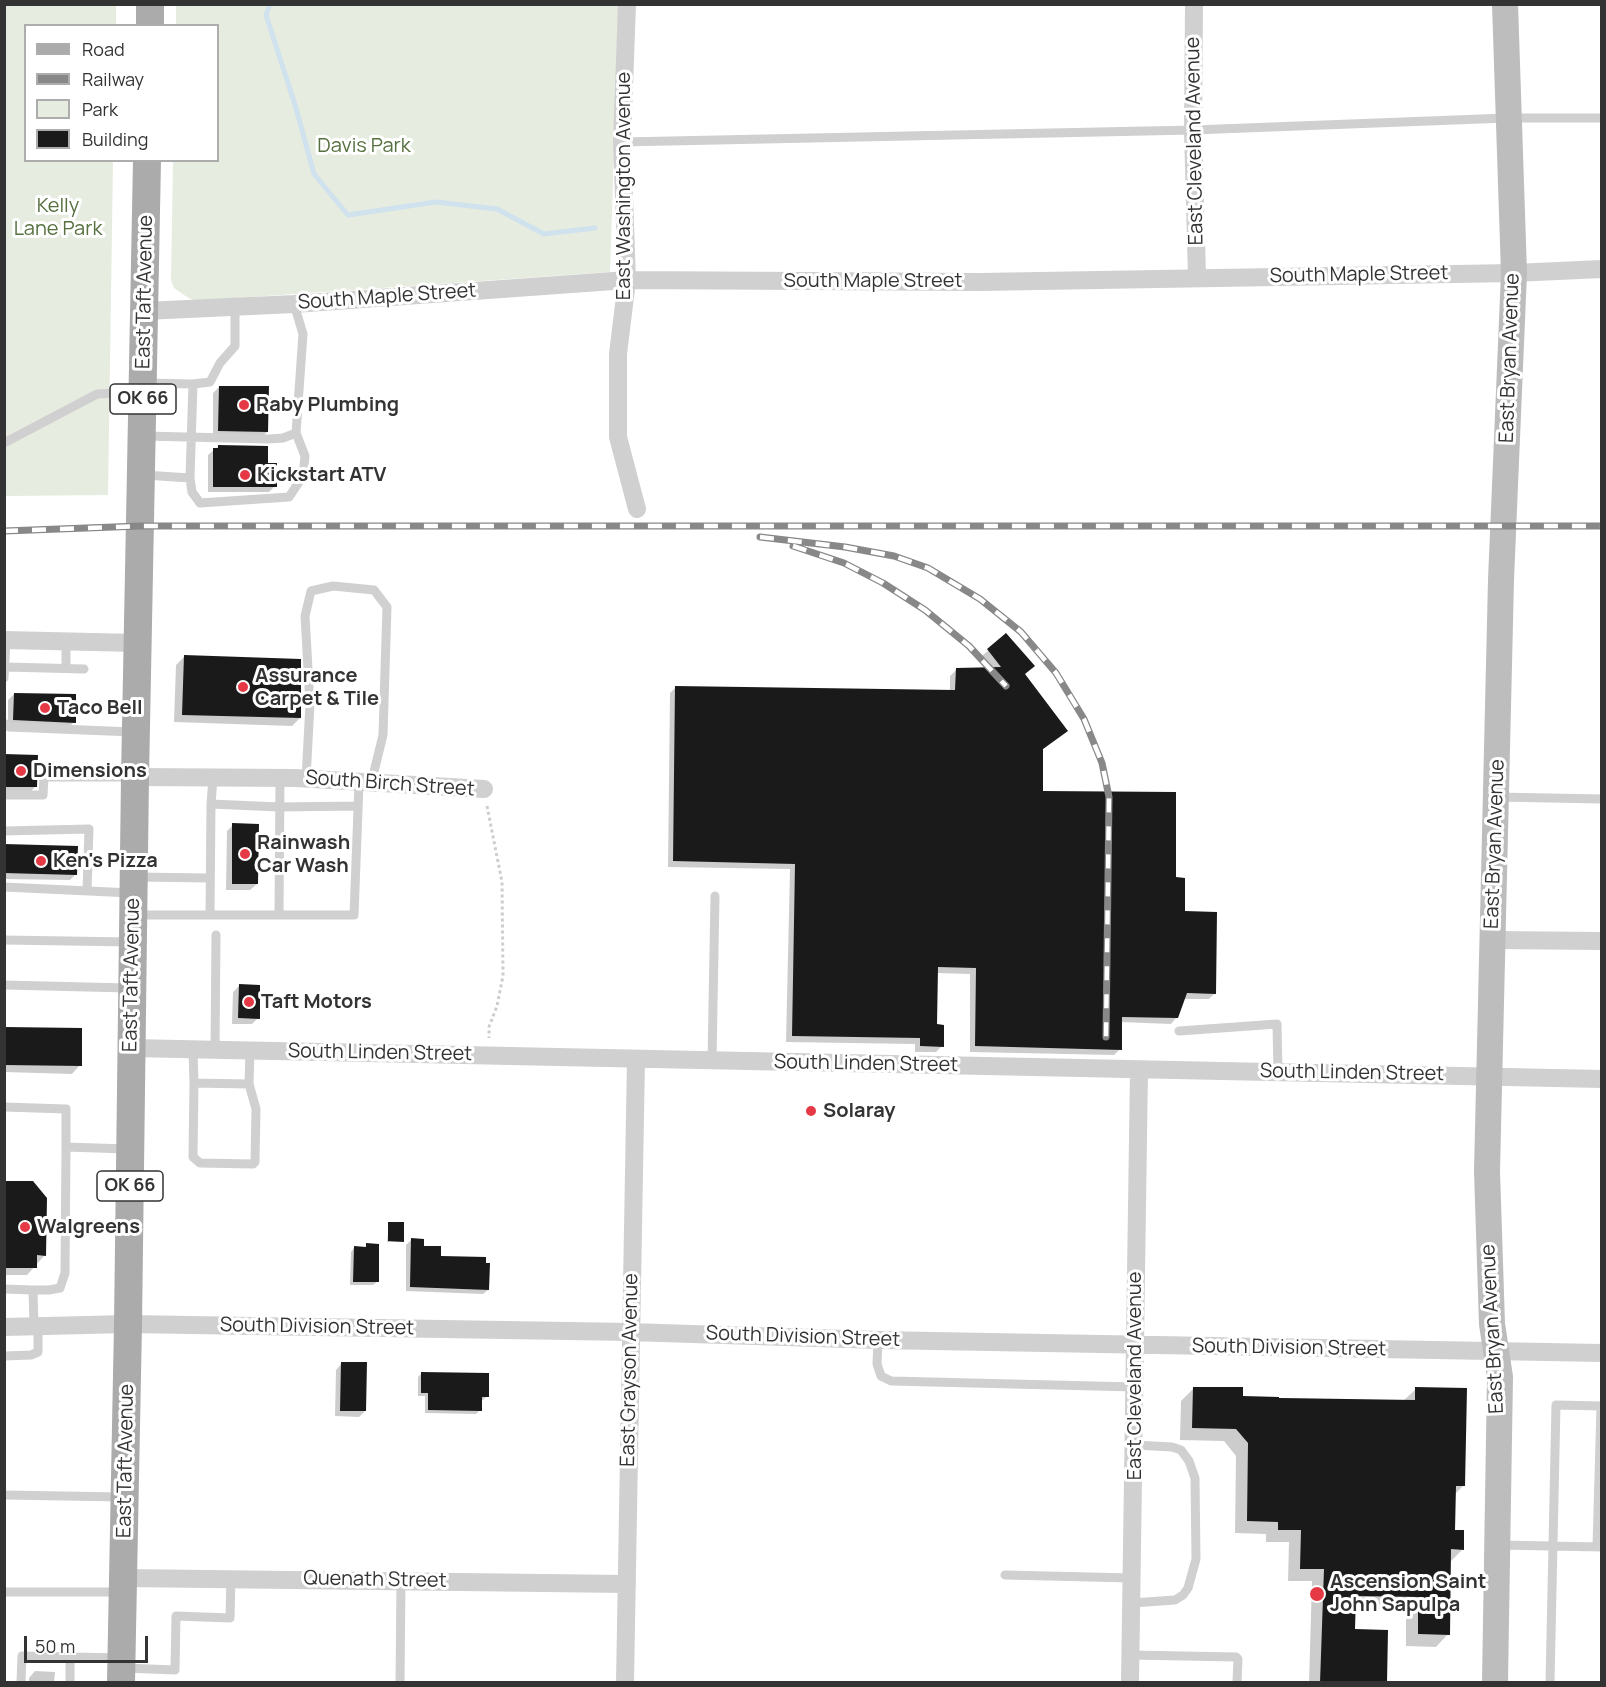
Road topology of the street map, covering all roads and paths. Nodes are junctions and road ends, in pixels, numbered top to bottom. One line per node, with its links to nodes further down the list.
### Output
1 (150, 4): 5 (main road)
2 (627, 4): 9 (street, East Washington Avenue)
3 (1194, 4): 8 (street, East Cleveland Avenue)
4 (1505, 4): 6 (street, East Bryan Avenue)
5 (150, 24)
6 (1507, 118): 7 (lane); 8 (lane); 12 (street, East Bryan Avenue)
7 (1602, 118)
8 (1193, 130): 9 (lane); 13 (street, East Cleveland Avenue)
9 (622, 142): 14 (street, East Washington Avenue)
10 (147, 162): 17 (main road, East Taft Avenue / OK 66)
11 (1602, 269): 12 (street, South Maple Street)
12 (1514, 273): 13 (street, South Maple Street); 43 (street, East Bryan Avenue)
13 (1197, 277): 14 (street, South Maple Street)
14 (627, 280): 15 (street, South Maple Street); 26 (street, East Washington Avenue)
15 (294, 304): 16 (street, South Maple Street); 20 (lane)
16 (235, 307): 17 (street, South Maple Street); 18 (lane)
17 (145, 311): 19 (main road, East Taft Avenue / OK 66)
18 (193, 384): 19 (lane); 22 (lane)
19 (143, 388): 21 (main road, East Taft Avenue / OK 66); 23 (lane)
20 (296, 433): 22 (lane); 25 (lane)
21 (143, 436): 22 (lane); 24 (main road, East Taft Avenue / OK 66)
22 (192, 437): 25 (lane)
23 (4, 443)
24 (142, 475): 25 (lane); 29 (main road, East Taft Avenue / OK 66)
25 (190, 478)
26 (637, 509)
27 (5, 640): 28 (street); 30 (lane)
28 (66, 641): 29 (street); 31 (lane)
29 (137, 643): 35 (main road, East Taft Avenue / OK 66)
30 (6, 667): 31 (lane); 33 (lane)
31 (66, 668): 32 (lane)
32 (84, 669)
33 (4, 678)
34 (4, 723): 35 (lane)
35 (136, 732): 36 (main road, East Taft Avenue / OK 66)
36 (135, 777): 37 (street, South Birch Street); 42 (lane); 53 (main road, East Taft Avenue / OK 66)
37 (213, 778): 38 (street, South Birch Street); 45 (lane)
38 (280, 778): 39 (street, South Birch Street); 47 (lane)
39 (306, 779): 40 (street, South Birch Street); 40 (lane)
40 (365, 783): 41 (street, South Birch Street); 46 (lane)
41 (484, 789): 67 (path, South Birch Street)
42 (4, 795)
43 (1497, 797): 44 (lane); 58 (street, East Bryan Avenue)
44 (1602, 799)
45 (211, 804): 47 (lane); 49 (lane)
46 (358, 806): 47 (lane); 55 (lane)
47 (279, 807): 55 (lane)
48 (4, 831): 51 (lane)
49 (210, 878): 53 (lane); 54 (lane)
50 (4, 887): 51 (lane)
51 (87, 891): 53 (lane)
52 (715, 896): 69 (lane)
53 (133, 906): 54 (lane); 57 (lane); 61 (main road, East Taft Avenue / OK 66)
54 (210, 915): 55 (lane)
55 (279, 915)
56 (216, 935): 65 (lane)
57 (4, 940)
58 (1492, 940): 59 (street); 72 (street, East Bryan Avenue)
59 (1602, 941)
60 (4, 985): 61 (lane)
61 (132, 988): 63 (main road, East Taft Avenue / OK 66)
62 (1179, 1031): 71 (lane)
63 (131, 1048): 64 (street, South Linden Street); 78 (main road, East Taft Avenue / OK 66)
64 (193, 1050): 65 (street, South Linden Street); 74 (lane)
65 (215, 1050): 66 (street, South Linden Street)
66 (250, 1051): 67 (street, South Linden Street); 75 (lane)
67 (489, 1055): 68 (street, South Linden Street)
68 (636, 1059): 69 (street, South Linden Street); 84 (street, East Grayson Avenue)
69 (711, 1060): 70 (street, South Linden Street)
70 (1139, 1070): 71 (street, South Linden Street); 86 (street, East Cleveland Avenue)
71 (1278, 1071): 72 (street, South Linden Street)
72 (1489, 1076): 73 (street, South Linden Street); 87 (street, East Bryan Avenue)
73 (1602, 1079)
74 (194, 1083): 75 (lane); 75 (lane)
75 (249, 1084)
76 (4, 1107): 77 (lane)
77 (66, 1147): 78 (lane); 80 (lane)
78 (130, 1149): 81 (main road, East Taft Avenue / OK 66)
79 (4, 1289): 80 (lane)
80 (33, 1290): 82 (lane)
81 (128, 1324): 82 (street, South Division Street); 84 (street, South Division Street); 94 (main road, East Taft Avenue / OK 66)
82 (36, 1326): 83 (street, South Division Street); 89 (lane)
83 (4, 1327)
84 (630, 1332): 85 (street, South Division Street); 102 (street, East Grayson Avenue)
85 (878, 1340): 86 (street, South Division Street); 90 (lane)
86 (1135, 1345): 87 (street, South Division Street); 90 (street, East Cleveland Avenue)
87 (1495, 1352): 88 (street, South Division Street); 95 (street, East Bryan Avenue)
88 (1602, 1353)
89 (4, 1356)
90 (1135, 1387): 92 (street, East Cleveland Avenue)
91 (1601, 1406): 96 (lane); 97 (lane)
92 (1134, 1446): 100 (street, East Cleveland Avenue); 105 (lane)
93 (4, 1495): 94 (lane)
94 (125, 1497): 103 (main road, East Taft Avenue / OK 66)
95 (1497, 1545): 96 (lane); 115 (street, East Bryan Avenue)
96 (1552, 1546): 97 (lane); 116 (lane)
97 (1599, 1547)
98 (1005, 1575): 100 (lane)
99 (231, 1578): 101 (street, Quenath Street); 103 (street, Quenath Street); 108 (lane)
100 (1132, 1578): 105 (street, East Cleveland Avenue)
101 (401, 1581): 102 (street, Quenath Street); 111 (lane)
102 (627, 1584): 112 (street, East Grayson Avenue)
103 (123, 1585): 104 (lane); 108 (main road, East Taft Avenue / OK 66)
104 (4, 1592)
105 (1132, 1604): 106 (street, East Cleveland Avenue)
106 (1131, 1655): 113 (street, East Cleveland Avenue); 114 (lane)
107 (70, 1657): 108 (lane); 109 (lane); 110 (lane)
108 (122, 1669)
109 (21, 1683)
110 (70, 1683)
111 (400, 1683)
112 (625, 1683)
113 (1130, 1683)
114 (1237, 1683)
115 (1495, 1683)
116 (1550, 1683)

